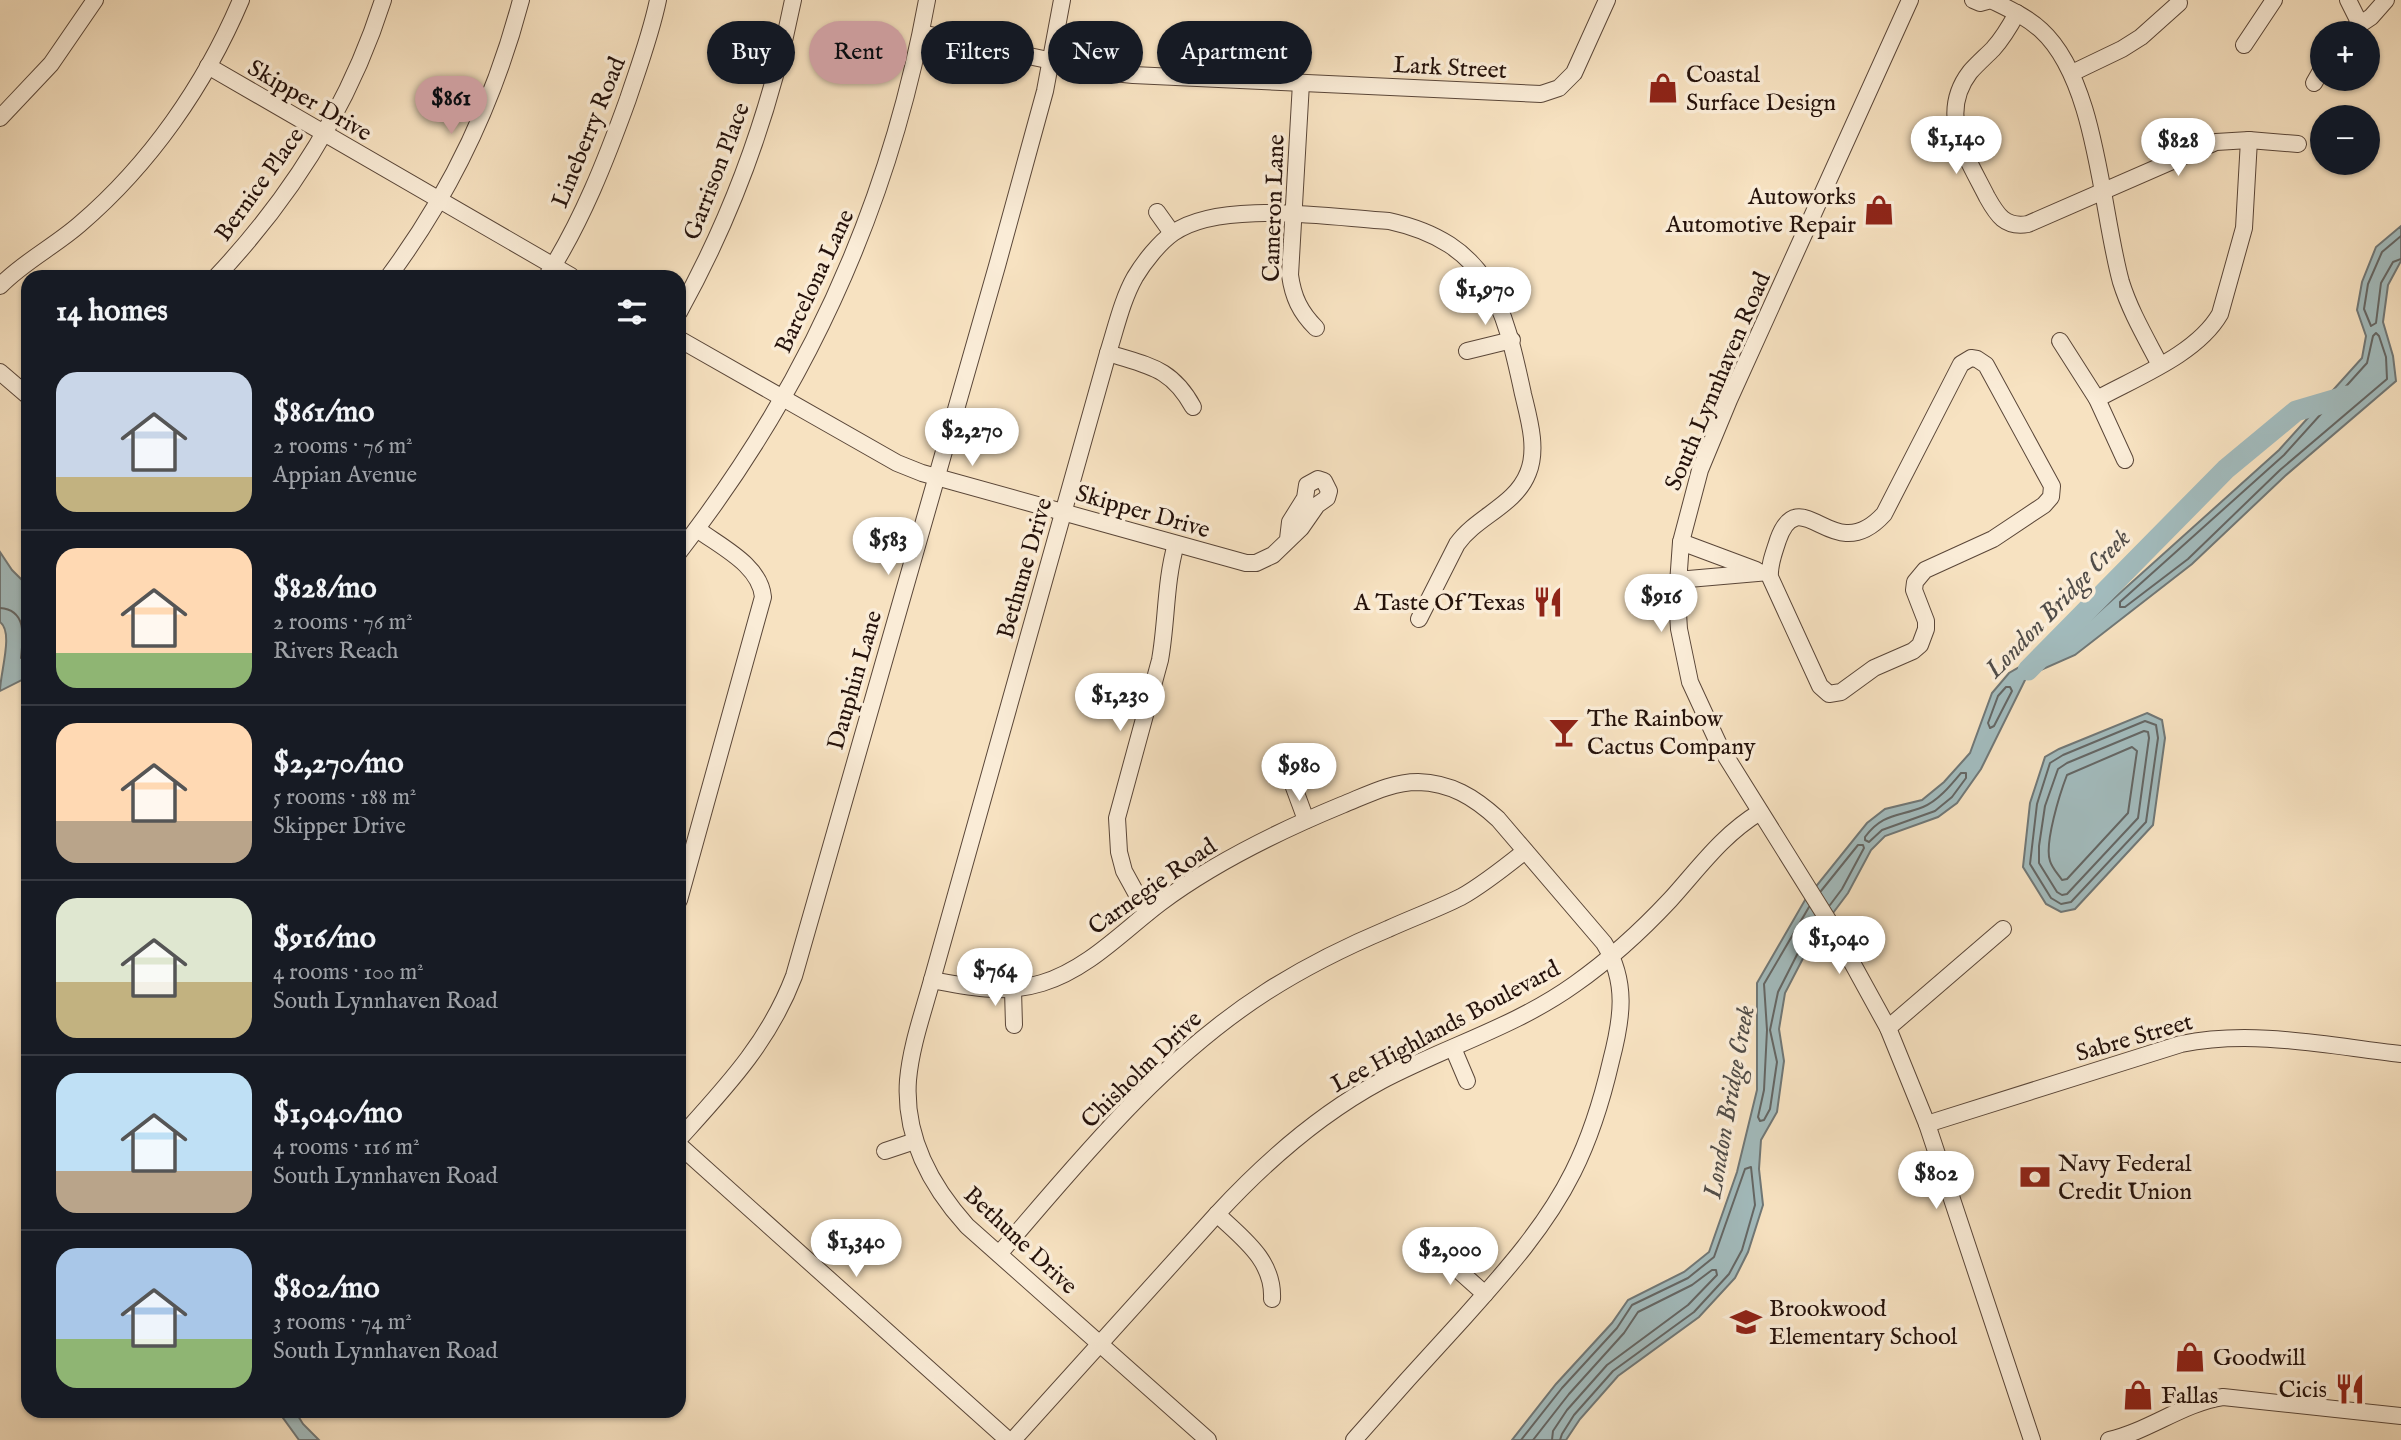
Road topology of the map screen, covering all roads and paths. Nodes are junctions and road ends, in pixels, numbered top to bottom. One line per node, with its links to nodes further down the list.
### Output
1 (95, 0): 29 (street)
2 (241, 0): 24 (street)
3 (383, 0): 30 (street, Bernice Place)
4 (521, 0): 34 (street)
5 (658, 0): 41 (street, Lineberry Road)
6 (793, 0): 43 (street, Garrison Place)
7 (927, 0): 18 (street, Barcelona Lane)
8 (1062, 0): 19 (street, Dauphin Lane)
9 (1607, 0): 28 (street, Lark Street)
10 (1910, 0): 61 (street, South Lynnhaven Road)
11 (1973, 0): 12 (street)
12 (1991, 0): 17 (street)
13 (2274, 0): 23 (street)
14 (2348, 0): 20 (street)
15 (2386, 0): 21 (street)
16 (2179, 3): 26 (street)
17 (2017, 13): 26 (street); 33 (street)
18 (923, 21)
19 (1058, 21)
20 (2352, 21)
21 (2366, 21)
22 (921, 33): 53 (street, Barcelona Lane)
23 (2244, 45)
24 (208, 66): 30 (street, Skipper Drive); 42 (street)
25 (1048, 72): 57 (street, Dauphin Lane)
26 (2072, 73): 33 (street)
27 (1301, 84): 36 (street, Cameron Lane)
28 (1312, 84)
29 (0, 118)
30 (323, 135): 34 (street, Skipper Drive); 38 (street, Bernice Place)
31 (2249, 140): 32 (street); 33 (street); 50 (street)
32 (2298, 144)
33 (2102, 191): 50 (street)
34 (439, 200): 39 (street); 40 (street, Skipper Drive)
35 (1157, 212): 37 (street)
36 (1294, 215): 37 (street, Bethune Drive); 44 (street, Cameron Lane); 45 (street, Bethune Drive)
37 (1172, 233): 49 (street, Bethune Drive)
38 (223, 270)
39 (393, 270)
40 (549, 270)
41 (552, 270)
42 (0, 286)
43 (686, 298)
44 (1316, 328)
45 (1512, 340): 48 (street); 66 (street, Bethune Drive)
46 (2060, 341): 54 (street)
47 (686, 343): 53 (street, Skipper Drive)
48 (1467, 351)
49 (1108, 353): 55 (street); 58 (street, Bethune Drive)
50 (2160, 365): 54 (street)
51 (0, 372): 52 (street)
52 (21, 390)
53 (783, 399): 57 (street, Skipper Drive); 59 (street, Barcelona Lane)
54 (2097, 400): 56 (street)
55 (1193, 407)
56 (2125, 460)
57 (936, 478): 58 (street, Skipper Drive); 83 (street, Dauphin Lane)
58 (1064, 512): 63 (street, Skipper Drive); 75 (street, Bethune Drive)
59 (697, 529): 62 (street, Barcelona Lane); 71 (street)
60 (1287, 539): 63 (street, Skipper Drive)
61 (1681, 542): 64 (street); 65 (street, South Lynnhaven Road)
62 (686, 543)
63 (1176, 544): 72 (street)
64 (1765, 572): 64 (street); 65 (street)
65 (1677, 580): 68 (street, South Lynnhaven Road)
66 (1419, 619)
67 (1285, 763): 69 (street)
68 (1760, 812): 74 (street, Lee Highlands Boulevard); 78 (street, South Lynnhaven Road)
69 (1306, 820): 70 (street, Carnegie Road); 72 (street, Carnegie Road)
70 (1525, 851): 74 (street, Carnegie Road); 89 (street, Chisholm Drive)
71 (686, 875)
72 (1147, 913): 76 (street, Carnegie Road)
73 (2003, 929): 78 (street)
74 (1612, 955): 79 (street, Lee Highlands Boulevard); 90 (street)
75 (932, 980): 76 (street, Carnegie Road); 84 (street, Bethune Drive)
76 (1013, 989): 77 (street)
77 (1014, 1026)
78 (1888, 1028): 82 (street, South Lynnhaven Road)
79 (1453, 1048): 81 (street); 87 (street, Lee Highlands Boulevard)
80 (2401, 1054): 82 (street, Sabre Street)
81 (1467, 1081)
82 (1927, 1124): 97 (street, South Lynnhaven Road)
83 (686, 1131)
84 (915, 1141): 86 (street); 89 (street, Bethune Drive)
85 (686, 1151): 94 (street)
86 (885, 1151)
87 (1217, 1214): 91 (street); 92 (street, Lee Highlands Boulevard)
88 (1439, 1252): 90 (street)
89 (999, 1254): 92 (street, Bethune Drive)
90 (1485, 1293): 96 (street)
91 (1272, 1299)
92 (1100, 1344): 94 (street, Lee Highlands Boulevard); 95 (street, Bethune Drive)
93 (2401, 1416): 98 (street)
94 (1010, 1440)
95 (1208, 1440)
96 (1354, 1440)
97 (2032, 1440)
98 (2109, 1440)

